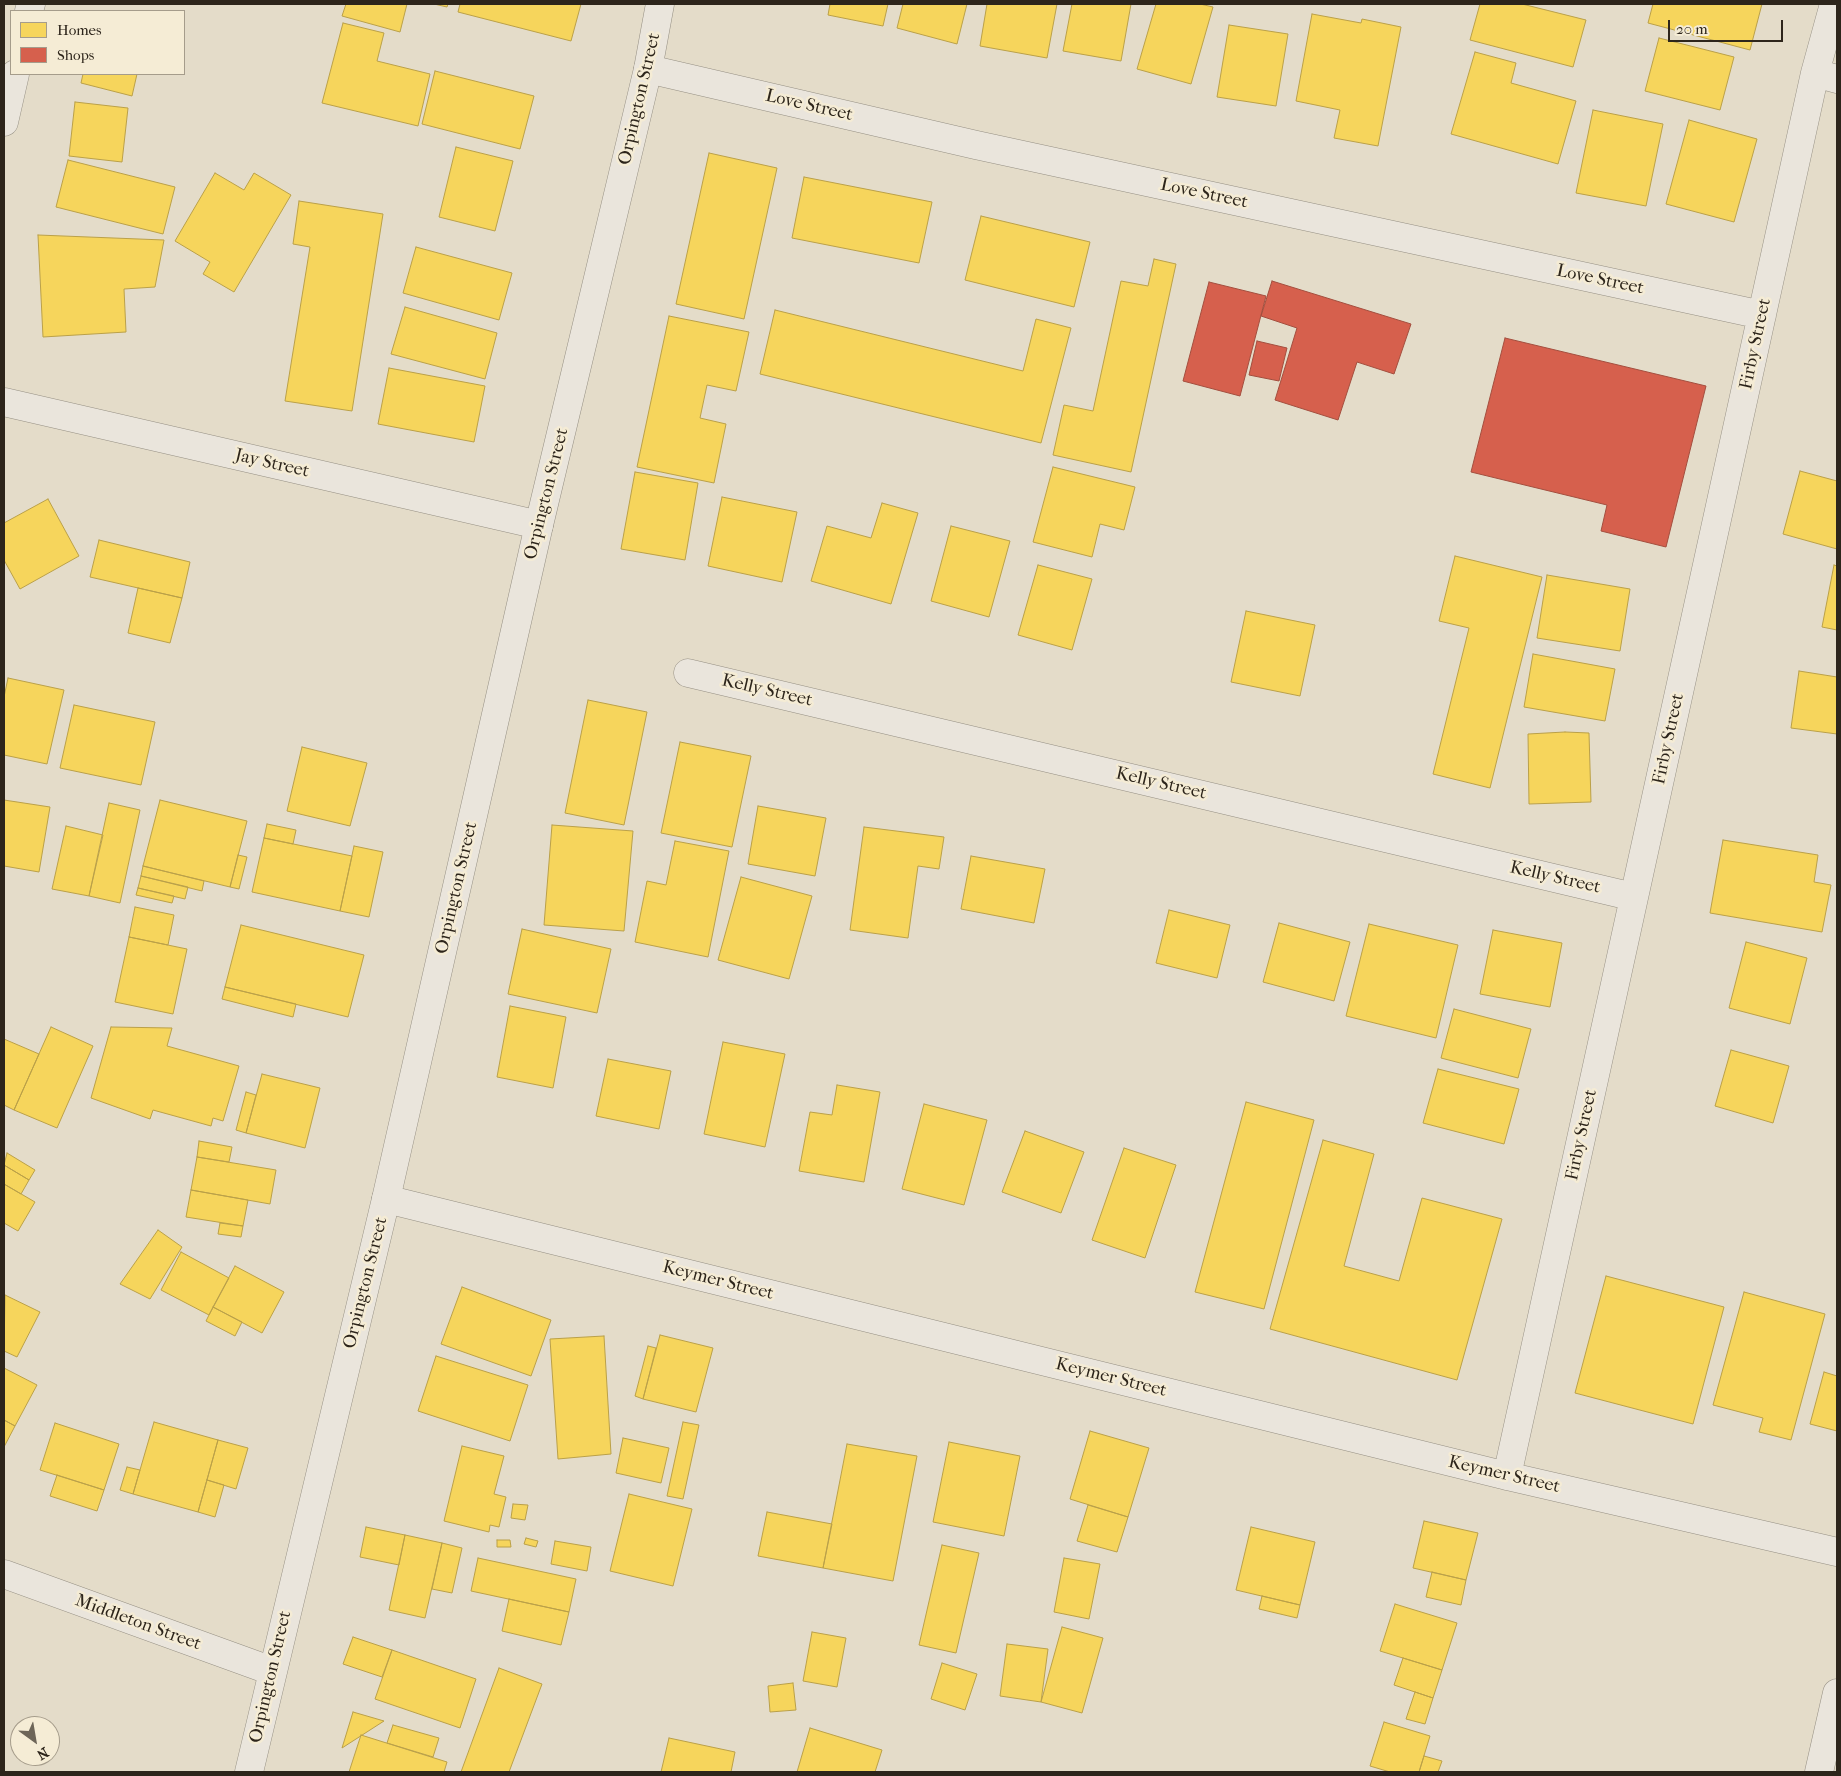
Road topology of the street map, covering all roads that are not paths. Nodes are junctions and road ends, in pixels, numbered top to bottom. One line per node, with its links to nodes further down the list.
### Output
1 (660, 4): 3 (street, Orpington Street)
2 (1834, 4): 5 (street, Firby Street)
3 (648, 69): 7 (street, Love Street); 9 (street, Orpington Street)
4 (15, 75): 6 (street)
5 (1826, 76): 7 (street, Firby Street)
6 (4, 122)
7 (1762, 315): 11 (street, Firby Street)
8 (4, 402): 9 (street, Jay Street)
9 (539, 525): 12 (street, Orpington Street)
10 (688, 673): 11 (street, Kelly Street)
11 (1634, 897): 13 (street, Firby Street)
12 (386, 1200): 13 (street, Keymer Street); 16 (street, Orpington Street)
13 (1507, 1476): 14 (street, Keymer Street)
14 (1837, 1552)
15 (4, 1574): 16 (street, Middleton Street)
16 (272, 1671): 18 (street, Orpington Street)
17 (1837, 1693): 19 (street)
18 (248, 1772)
19 (1820, 1772)

